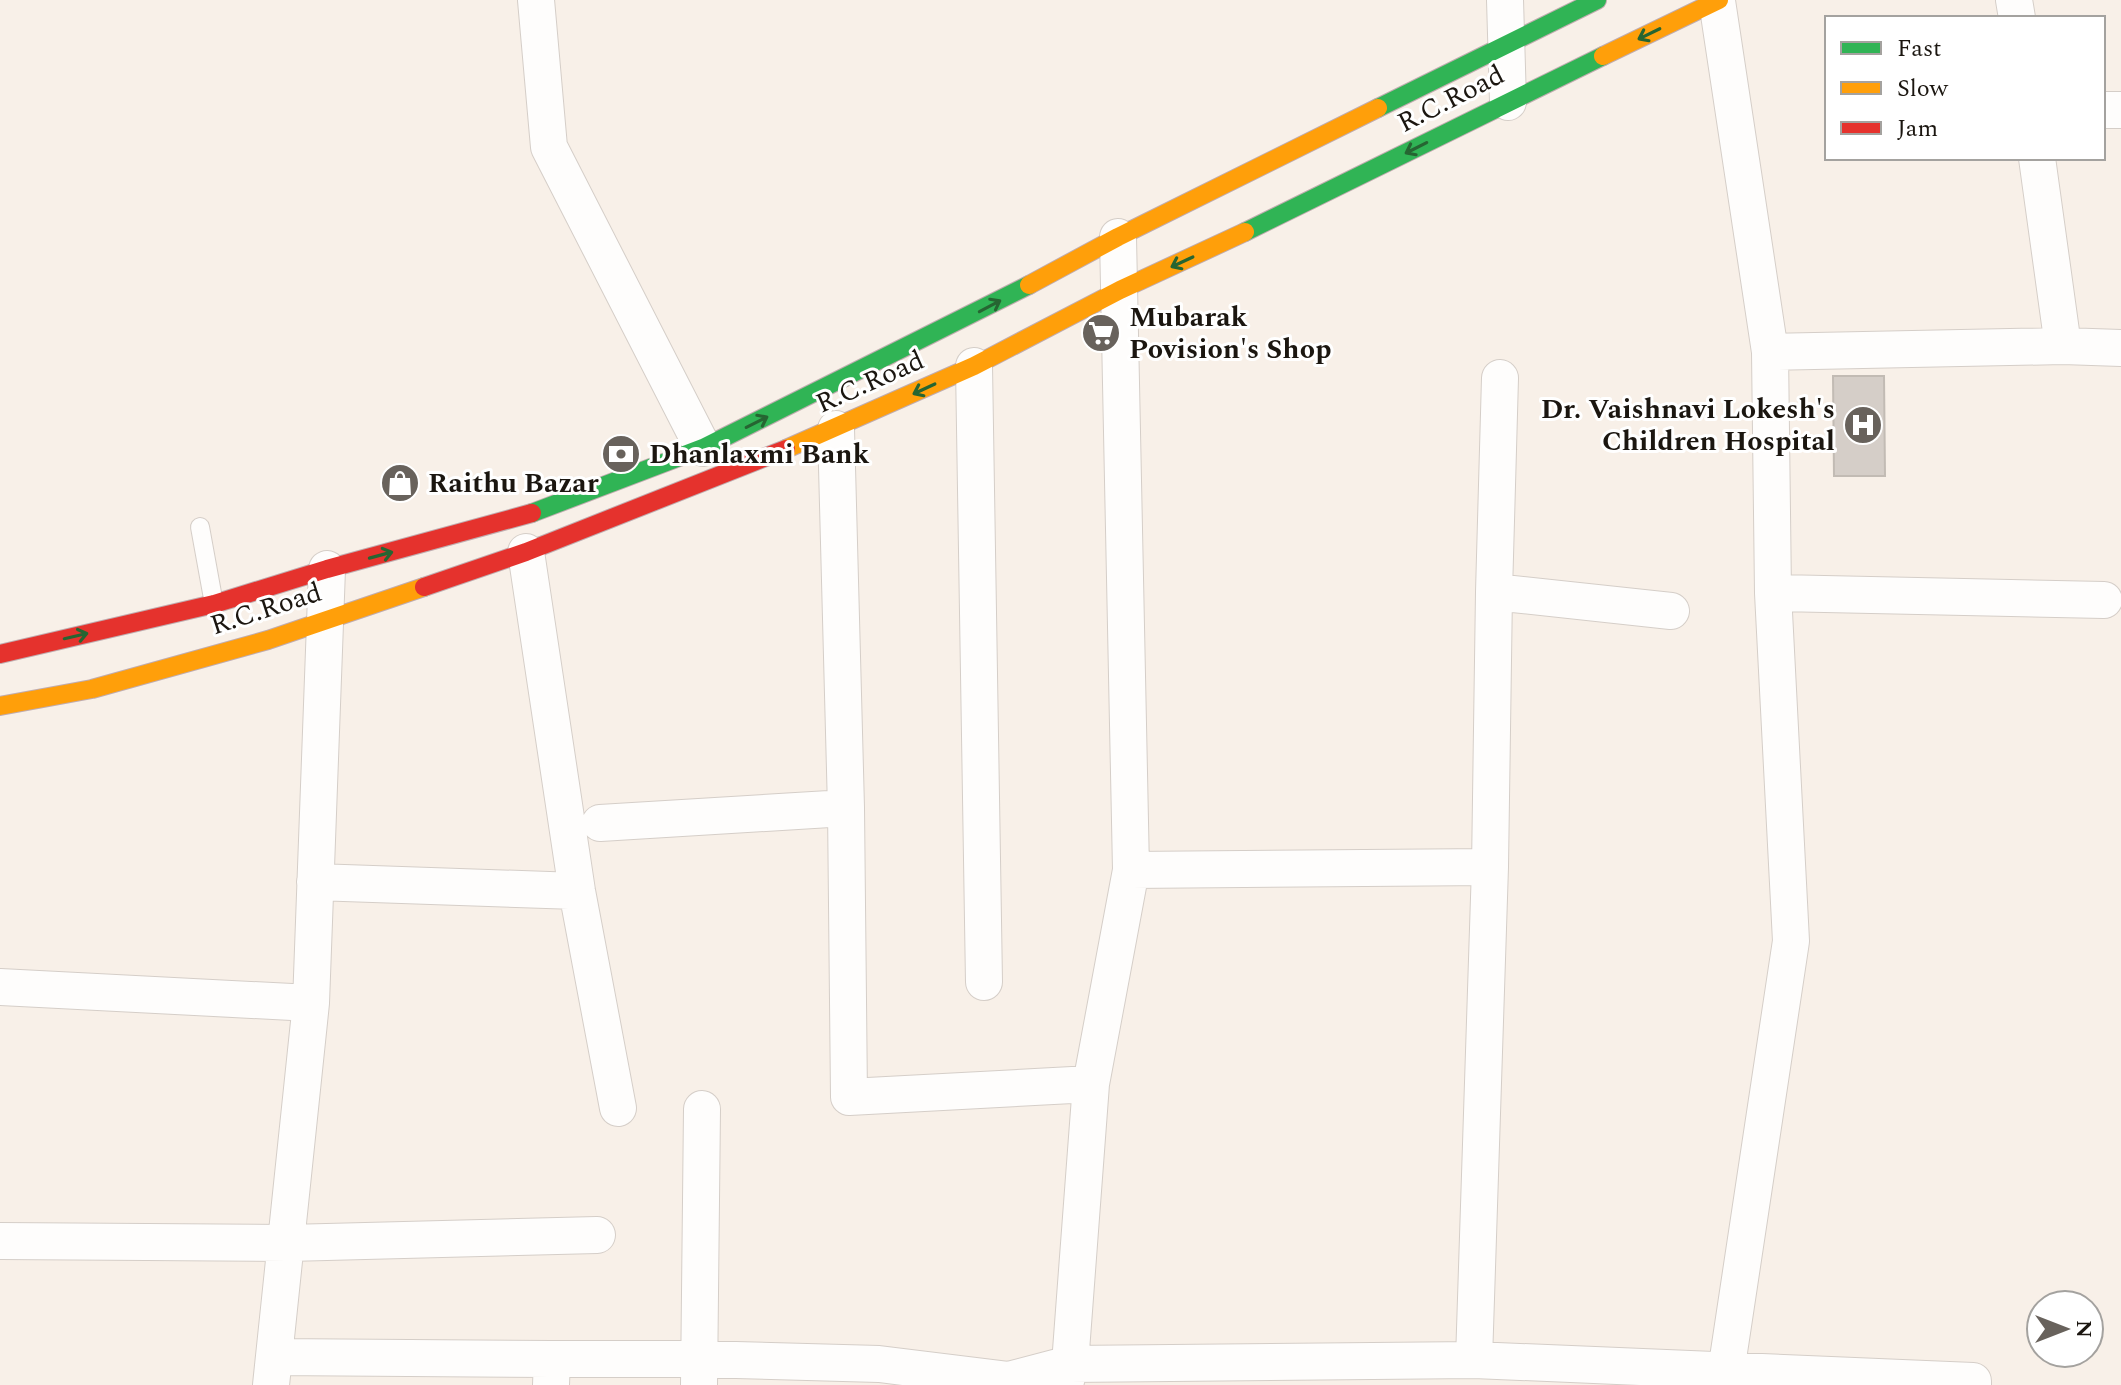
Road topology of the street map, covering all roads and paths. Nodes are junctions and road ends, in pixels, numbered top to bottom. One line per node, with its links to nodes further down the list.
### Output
1 (536, 0): 16 (street)
2 (1505, 0): 5 (street)
3 (1597, 0): 5 (main road, R.C.Road)
4 (1718, 1): 6 (main road, R.C.Road, one-way to 6); 12 (street)
5 (1507, 45): 6 (street); 8 (main road, R.C.Road)
6 (1508, 102): 9 (main road, R.C.Road, one-way to 9)
7 (2037, 160): 10 (street)
8 (1118, 237): 9 (street); 16 (main road, R.C.Road, one-way to 8)
9 (1120, 290): 13 (main road, R.C.Road); 31 (street)
10 (2063, 346): 11 (street); 12 (street)
11 (2121, 348)
12 (1770, 352): 21 (street)
13 (974, 366): 15 (main road, R.C.Road, one-way to 15); 34 (street)
14 (1500, 378): 20 (street)
15 (836, 429): 18 (main road, R.C.Road); 28 (street)
16 (703, 448): 19 (main road, R.C.Road, one-way to 16)
17 (200, 527): 23 (lane)
18 (526, 552): 25 (main road, R.C.Road); 33 (street)
19 (327, 569): 23 (main road, R.C.Road); 25 (street)
20 (1494, 592): 24 (street); 30 (street)
21 (1773, 593): 22 (street); 50 (street)
22 (2104, 600)
23 (214, 604): 26 (main road, R.C.Road, one-way to 23)
24 (1671, 611)
25 (325, 619): 27 (main road, R.C.Road); 32 (street)
26 (0, 654)
27 (0, 706)
28 (846, 808): 29 (street); 37 (street)
29 (600, 823)
30 (1490, 867): 31 (street); 43 (street)
31 (1131, 870): 37 (street)
32 (315, 882): 33 (street); 36 (street)
33 (577, 891): 38 (street)
34 (984, 982)
35 (0, 987): 36 (street)
36 (311, 1003): 42 (street)
37 (1091, 1084): 48 (street)
38 (618, 1108)
39 (702, 1109): 47 (street)
40 (597, 1235): 42 (street)
41 (0, 1241): 42 (street)
42 (288, 1243): 44 (street)
43 (1474, 1360): 49 (street); 50 (street)
44 (273, 1371): 45 (street)
45 (406, 1372): 46 (street)
46 (552, 1372): 47 (street)
47 (699, 1372): 48 (street)
48 (1068, 1374): 49 (street)
49 (1200, 1374)
50 (1724, 1378): 51 (street)
51 (1973, 1385)

